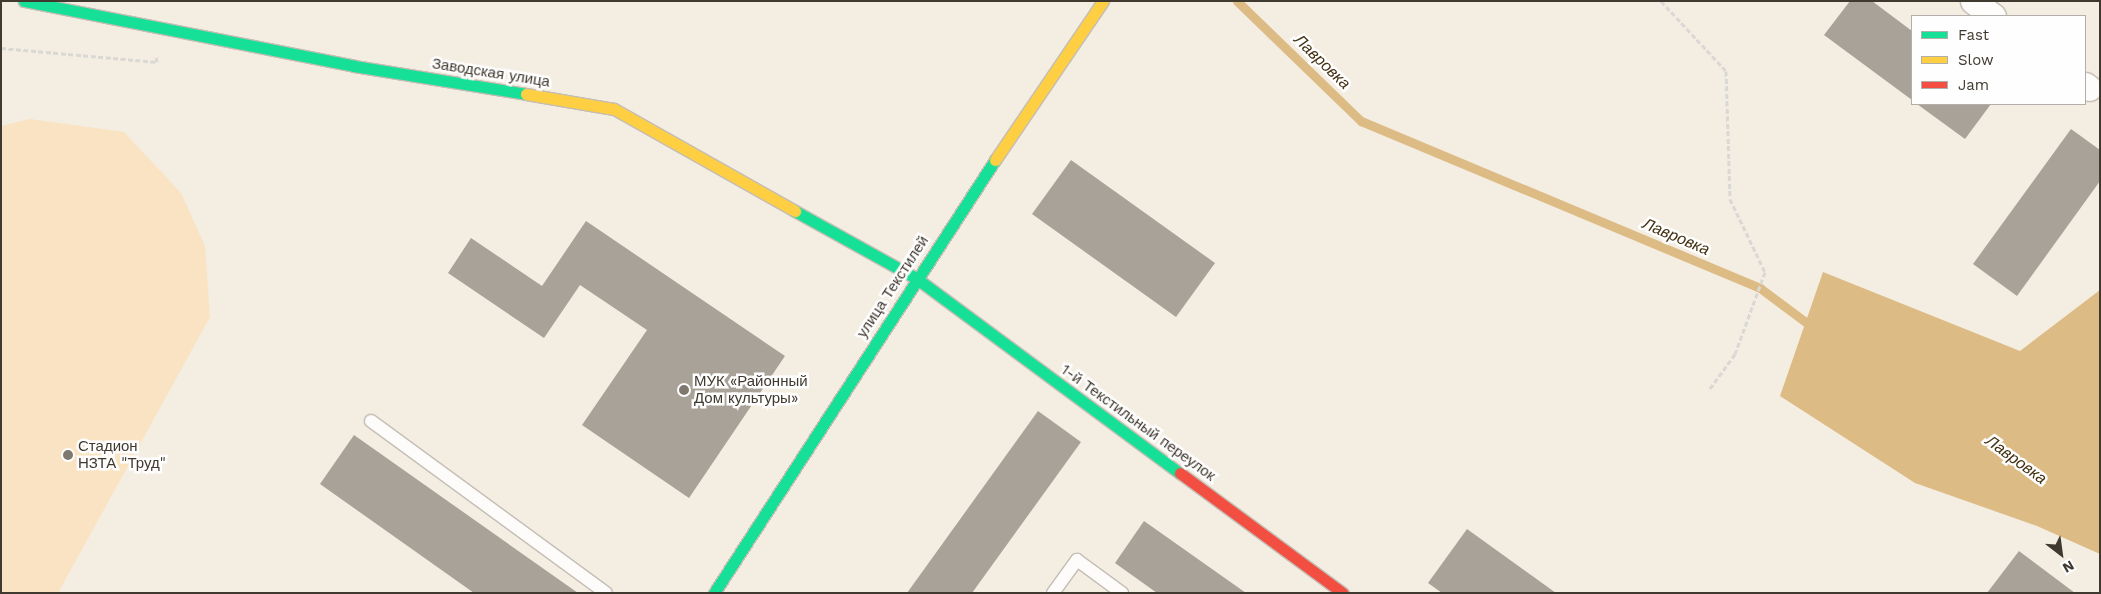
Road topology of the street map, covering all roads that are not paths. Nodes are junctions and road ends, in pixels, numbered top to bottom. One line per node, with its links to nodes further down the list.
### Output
1 (24, 1): 5 (street, Заводская улица)
2 (1103, 1): 5 (street, улица Текстилей)
3 (1973, 1): 4 (street)
4 (1992, 15)
5 (916, 278): 8 (street, улица Текстилей); 11 (street, 1-й Текстильный переулок)
6 (371, 421): 7 (lane)
7 (606, 593)
8 (714, 593)
9 (1053, 593): 10 (lane)
10 (1122, 593)
11 (1343, 593)

